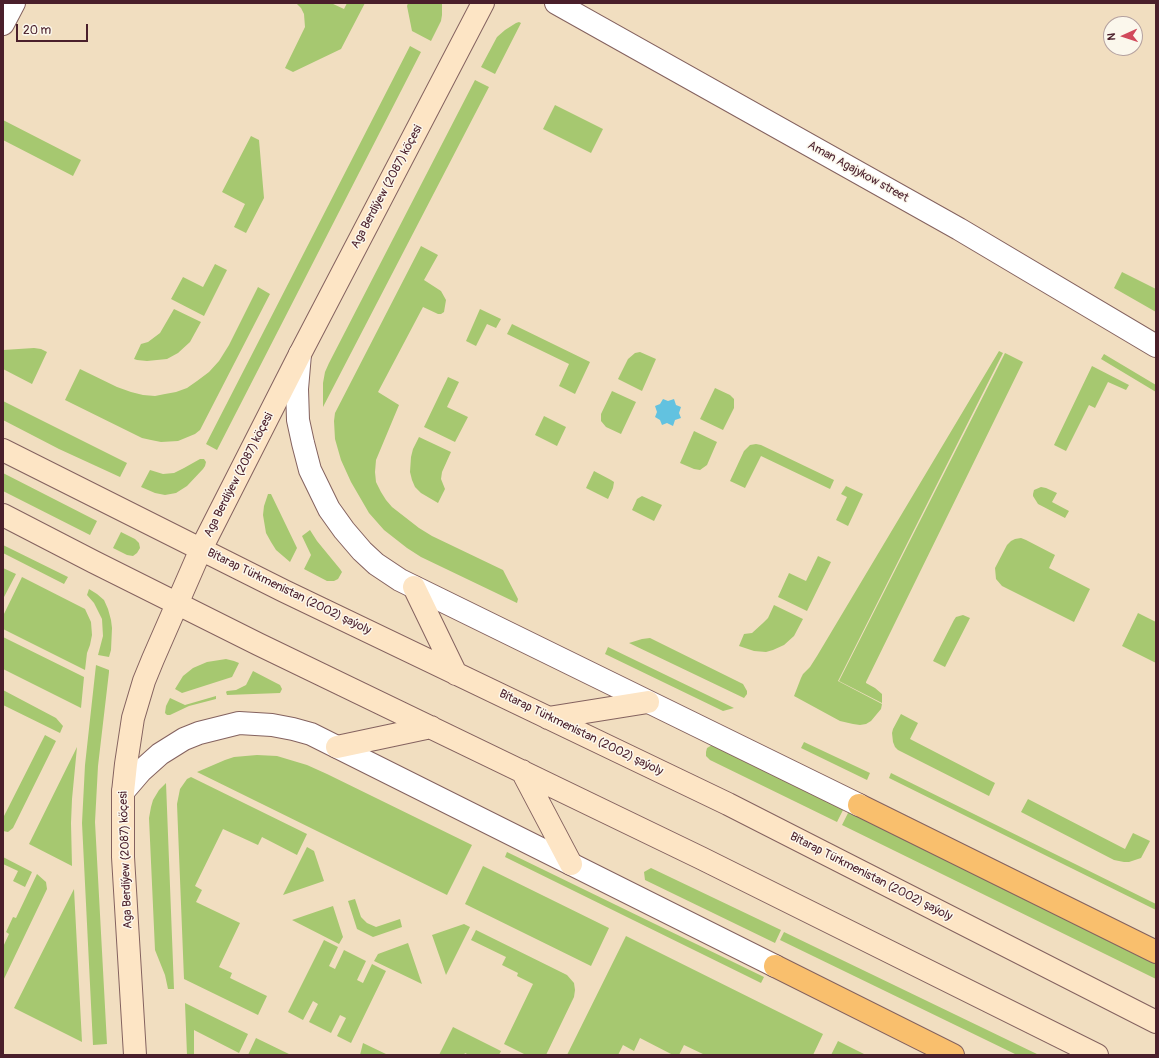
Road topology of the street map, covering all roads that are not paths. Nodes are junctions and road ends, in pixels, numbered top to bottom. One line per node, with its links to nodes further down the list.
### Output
1 (14, 3): 4 (street)
2 (483, 3): 6 (main road, Aga Berdiýew (2087) köçesi)
3 (556, 3): 5 (street, Aman Agajykow street)
4 (3, 24)
5 (1156, 346)
6 (300, 354): 9 (main road, Aga Berdiýew (2087) köçesi); 10 (street)
7 (3, 450): 9 (main road, Bitarap Türkmenistan (2002) şaýoly)
8 (3, 515): 11 (main road)
9 (201, 549): 11 (main road, Aga Berdiýew (2087) köçesi); 12 (main road, Bitarap Türkmenistan (2002) şaýoly)
10 (414, 587): 12 (main road); 13 (street)
11 (177, 604): 15 (main road); 18 (main road, Aga Berdiýew (2087) köçesi)
12 (456, 674): 14 (main road, Bitarap Türkmenistan (2002) şaýoly)
13 (648, 702): 14 (main road); 19 (street)
14 (548, 718): 23 (main road, Bitarap Türkmenistan (2002) şaýoly)
15 (431, 727): 16 (main road); 17 (main road)
16 (338, 747): 18 (street); 20 (street)
17 (522, 771): 20 (main road); 26 (main road)
18 (123, 792): 24 (main road, Aga Berdiýew (2087) köçesi)
19 (858, 805): 21 (highway)
20 (571, 864): 22 (street)
21 (1156, 952)
22 (775, 966): 25 (highway)
23 (1156, 1022)
24 (135, 1055)
25 (952, 1055)
26 (1097, 1055)

